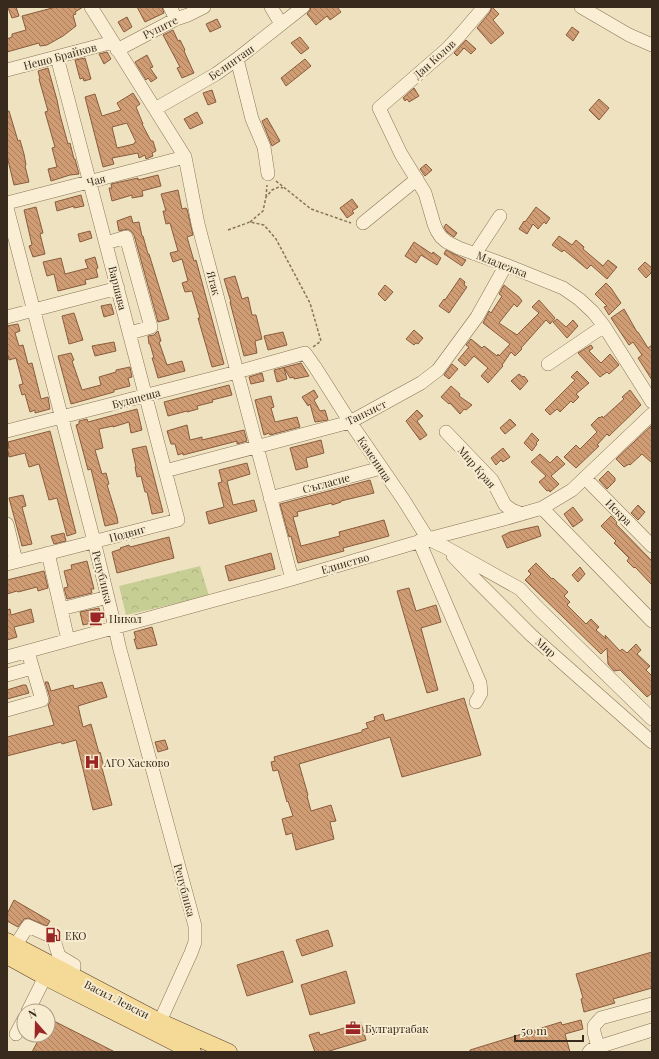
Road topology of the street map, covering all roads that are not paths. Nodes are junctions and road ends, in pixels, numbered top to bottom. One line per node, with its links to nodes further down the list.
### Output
1 (91, 7): 11 (street, Ятак)
2 (170, 7): 8 (street)
3 (204, 7): 8 (street, Рупите)
4 (271, 7): 9 (street)
5 (303, 7): 9 (street, Белинташ)
6 (484, 7): 15 (street, Дан Колов)
7 (581, 7): 10 (street)
8 (176, 19): 11 (street, Рупите)
9 (281, 24): 13 (street, Белинташ)
10 (652, 45)
11 (115, 46): 12 (street, Нешо Брайков); 16 (street, Ятак)
12 (57, 57): 14 (street, Нешо Брайков); 20 (street, Варшава)
13 (237, 59): 16 (street, Белинташ); 18 (street)
14 (7, 70)
15 (379, 108): 19 (street, Младежка)
16 (155, 109): 17 (street, Ятак)
17 (185, 157): 20 (street, Чая); 36 (street, Ятак)
18 (268, 174)
19 (417, 180): 24 (street); 26 (street, Младежка)
20 (90, 182): 21 (street, Чая); 25 (street, Варшава)
21 (7, 203)
22 (7, 208): 30 (street, Република)
23 (500, 216): 26 (street)
24 (363, 223)
25 (106, 243): 28 (street); 29 (street, Варшава)
26 (475, 254): 27 (street, Младежка)
27 (506, 265): 32 (street, Младежка); 41 (street, Танкист)
28 (136, 274): 29 (street); 33 (street)
29 (117, 284): 30 (street); 33 (street, Варшава)
30 (34, 310): 31 (street); 40 (street, Република)
31 (7, 317)
32 (604, 326): 35 (street); 38 (street, Младежка)
33 (130, 334): 37 (street, Варшава)
34 (305, 353): 36 (street, Будапеща); 41 (street, Каменица)
35 (548, 364)
36 (237, 372): 37 (street, Будапеща); 44 (street, Ятак)
37 (146, 396): 40 (street, Будапеща); 46 (street, Варшава)
38 (652, 402)
39 (652, 414): 47 (street, Единство)
40 (61, 418): 42 (street, Будапеща); 56 (street, Република)
41 (350, 422): 44 (street, Танкист); 45 (street, Каменица)
42 (7, 431)
43 (446, 432): 49 (street, Мир Края)
44 (256, 447): 46 (street, Танкист); 48 (street, Ятак)
45 (381, 468): 48 (street, Съгласие); 55 (street, Каменица)
46 (165, 471): 52 (street, Варшава)
47 (585, 478): 50 (street, Единство); 57 (street, Искра)
48 (270, 498): 61 (street, Ятак)
49 (505, 505): 51 (street); 53 (street)
50 (542, 508): 51 (street, Единство); 64 (street)
51 (522, 514): 53 (street, Единство)
52 (178, 520): 56 (street, Подвиг)
53 (504, 520): 55 (street, Единство)
54 (7, 524): 60 (street)
55 (423, 540): 58 (street, Мир); 61 (street, Единство); 71 (street, Каменица)
56 (94, 541): 59 (street, Подвиг); 62 (street, Република)
57 (652, 546)
58 (445, 547): 73 (street, Мир); 74 (street, Мир)
59 (48, 553): 60 (street, Подвиг); 63 (street)
60 (12, 563)
61 (292, 579): 65 (street, Единство)
62 (108, 597): 63 (street); 65 (street, Република)
63 (61, 610): 66 (street)
64 (652, 621)
65 (115, 627): 66 (street, Единство); 80 (street, Република)
66 (68, 640): 67 (street, Единство)
67 (28, 652): 68 (street, Единство); 69 (street)
68 (7, 657)
69 (32, 668): 70 (street); 72 (street)
70 (7, 675)
71 (476, 702)
72 (7, 710)
73 (652, 719)
74 (652, 742)
75 (10, 948): 76 (main road, Васил Левски); 76 (street); 77 (main road, Васил Левски)
76 (73, 976): 80 (main road, Васил Левски)
77 (45, 977): 78 (street); 80 (main road, Васил Левски)
78 (32, 1003)
79 (652, 1004): 82 (street)
80 (157, 1027): 83 (main road, Васил Левски); 84 (main road, Васил Левски)
81 (652, 1030): 82 (street)
82 (594, 1050)
83 (193, 1052)
84 (229, 1052)

